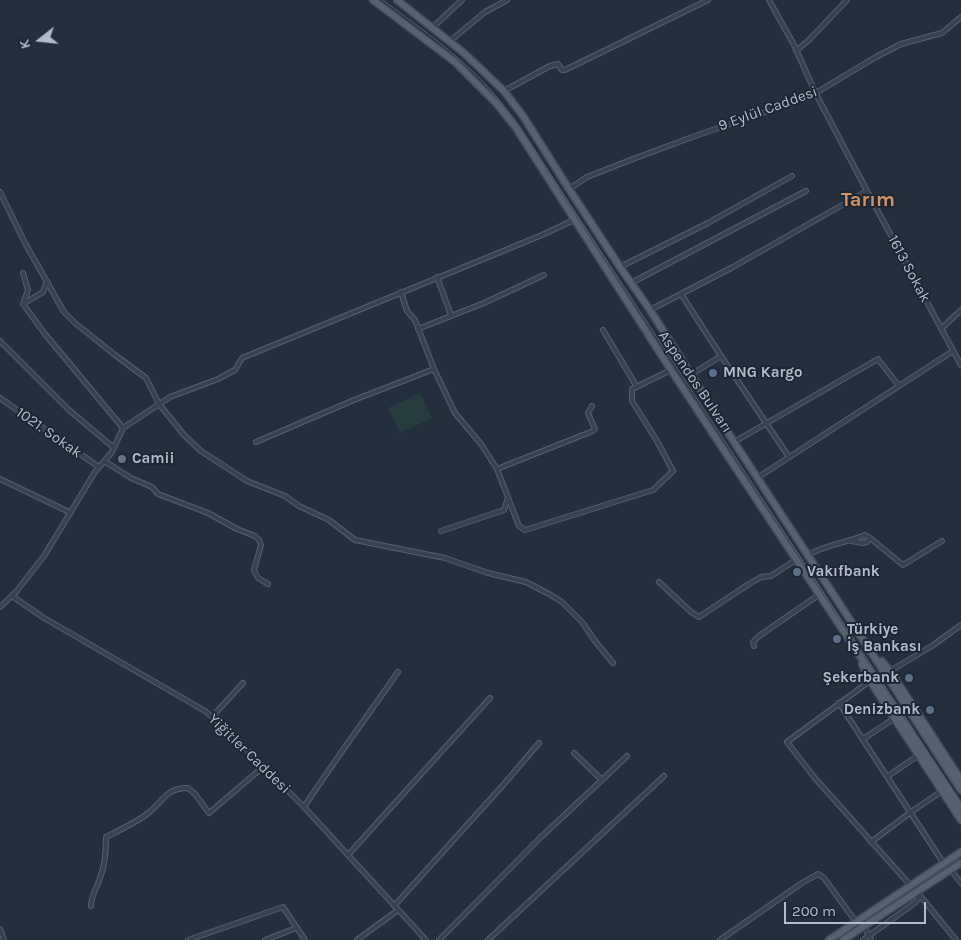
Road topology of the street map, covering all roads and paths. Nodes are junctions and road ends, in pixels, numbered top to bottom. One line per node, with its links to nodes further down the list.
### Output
1 (373, 0): 19 (main road, Aspendos Bulvarı)
2 (397, 0): 9 (main road, Aspendos Bulvarı)
3 (462, 0): 9 (street)
4 (506, 0): 10 (street)
5 (708, 0): 12 (street)
6 (770, 0): 11 (street, 1613 Sokak)
7 (847, 0): 11 (street)
8 (961, 17): 13 (street, 9 Eylül Caddesi)
9 (433, 27): 10 (main road, Aspendos Bulvarı)
10 (450, 42): 12 (main road, Aspendos Bulvarı)
11 (796, 51): 13 (street, 1613 Sokak)
12 (504, 91): 15 (main road, Aspendos Bulvarı)
13 (816, 94): 15 (street, 9 Eylül Caddesi); 17 (street, 1613 Sokak)
14 (792, 176): 20 (street)
15 (569, 188): 20 (main road, Aspendos Bulvarı)
16 (806, 191): 25 (street)
17 (866, 191): 27 (street); 33 (street, 1613 Sokak)
18 (0, 192): 24 (street)
19 (574, 220): 23 (street); 40 (main road, Aspendos Bulvarı)
20 (620, 267): 25 (main road, Aspendos Bulvarı)
21 (23, 273): 28 (street)
22 (544, 275): 31 (street)
23 (437, 277): 26 (street); 31 (street)
24 (47, 282): 28 (street); 45 (street)
25 (631, 283): 29 (main road, Aspendos Bulvarı)
26 (401, 292): 32 (street); 45 (street)
27 (681, 294): 29 (street); 37 (street)
28 (23, 304): 48 (street)
29 (650, 310): 41 (main road, Aspendos Bulvarı)
30 (961, 310): 33 (street)
31 (451, 315): 32 (street)
32 (418, 329): 39 (street)
33 (941, 329): 36 (street, 1613 Sokak)
34 (603, 330): 43 (street)
35 (0, 341): 51 (street)
36 (953, 350): 38 (street, 1613 Sokak); 42 (street)
37 (722, 356): 41 (street); 47 (street)
38 (961, 365)
39 (434, 369): 49 (street); 55 (street)
40 (671, 370): 43 (street); 65 (main road, Aspendos Bulvarı)
41 (692, 374): 50 (main road, Aspendos Bulvarı)
42 (899, 386): 47 (street); 52 (street)
43 (637, 387): 58 (street)
44 (0, 398): 54 (street, 1021. Sokak)
45 (160, 404): 48 (street); 75 (street)
46 (592, 406): 55 (street)
47 (767, 422): 50 (street); 52 (street)
48 (124, 428): 51 (street)
49 (256, 442)
50 (734, 442): 56 (main road, Aspendos Bulvarı)
51 (114, 448): 53 (street)
52 (789, 457): 56 (street)
53 (104, 461): 54 (street); 67 (street)
54 (99, 467): 59 (street)
55 (497, 469): 58 (street)
56 (757, 478): 64 (main road, Aspendos Bulvarı)
57 (0, 479): 59 (street)
58 (508, 498): 60 (street)
59 (71, 513): 69 (street)
60 (441, 531)
61 (870, 538): 62 (street); 62 (street); 63 (street)
62 (851, 541): 64 (street)
63 (942, 542)
64 (808, 555): 72 (main road, Aspendos Bulvarı)
65 (797, 559): 66 (street); 68 (main road, Aspendos Bulvarı)
66 (658, 582)
67 (268, 584)
68 (820, 594): 73 (street); 74 (main road, Aspendos Bulvarı)
69 (12, 596): 70 (street); 82 (street, Yiğitler Caddesi)
70 (0, 607)
71 (961, 625): 76 (street)
72 (863, 639): 76 (main road); 94 (main road, Aspendos Bulvarı)
73 (754, 646)
74 (855, 647): 78 (main road); 97 (main road, Aspendos Bulvarı)
75 (614, 663)
76 (890, 671): 93 (main road)
77 (398, 672): 96 (street)
78 (870, 681): 81 (street); 83 (main road)
79 (243, 683): 82 (street)
80 (490, 698): 102 (street)
81 (839, 703): 84 (street); 100 (street)
82 (212, 716): 89 (street, Yiğitler Caddesi)
83 (895, 718): 84 (street); 87 (main road)
84 (863, 739): 91 (street)
85 (539, 743): 110 (street)
86 (574, 753): 92 (street)
87 (919, 755): 91 (street); 95 (main road)
88 (627, 756): 92 (street)
89 (263, 767): 96 (street, Yiğitler Caddesi); 109 (street)
90 (664, 776): 124 (street)
91 (888, 776): 98 (street)
92 (602, 780): 123 (street)
93 (961, 780)
94 (961, 790)
95 (942, 791): 98 (street); 99 (main road)
96 (304, 807): 102 (street, Yiğitler Caddesi)
97 (961, 810)
98 (911, 812): 100 (street); 104 (street)
99 (961, 820)
100 (871, 842): 107 (street)
101 (961, 852): 104 (main road)
102 (348, 855): 110 (street, Yiğitler Caddesi)
103 (961, 863): 105 (main road)
104 (944, 864): 107 (main road)
105 (951, 870): 106 (street); 108 (main road)
106 (961, 883)
107 (911, 886): 112 (main road)
108 (917, 891): 113 (main road); 116 (street); 130 (street)
109 (91, 906)
110 (394, 906): 111 (street, Yiğitler Caddesi)
111 (398, 910): 121 (street); 122 (street, Yiğitler Caddesi)
112 (856, 922): 125 (street); 126 (main road)
113 (864, 926): 116 (street); 127 (main road)
114 (296, 928): 118 (street); 119 (street); 120 (street)
115 (0, 929): 117 (street)
116 (869, 935): 128 (street); 129 (street)
117 (4, 940)
118 (188, 940)
119 (265, 940)
120 (305, 940)
121 (356, 940)
122 (426, 940)
123 (439, 940)
124 (488, 940)
125 (720, 940)
126 (830, 940)
127 (843, 940)
128 (863, 940)
129 (871, 940)
130 (956, 940)

